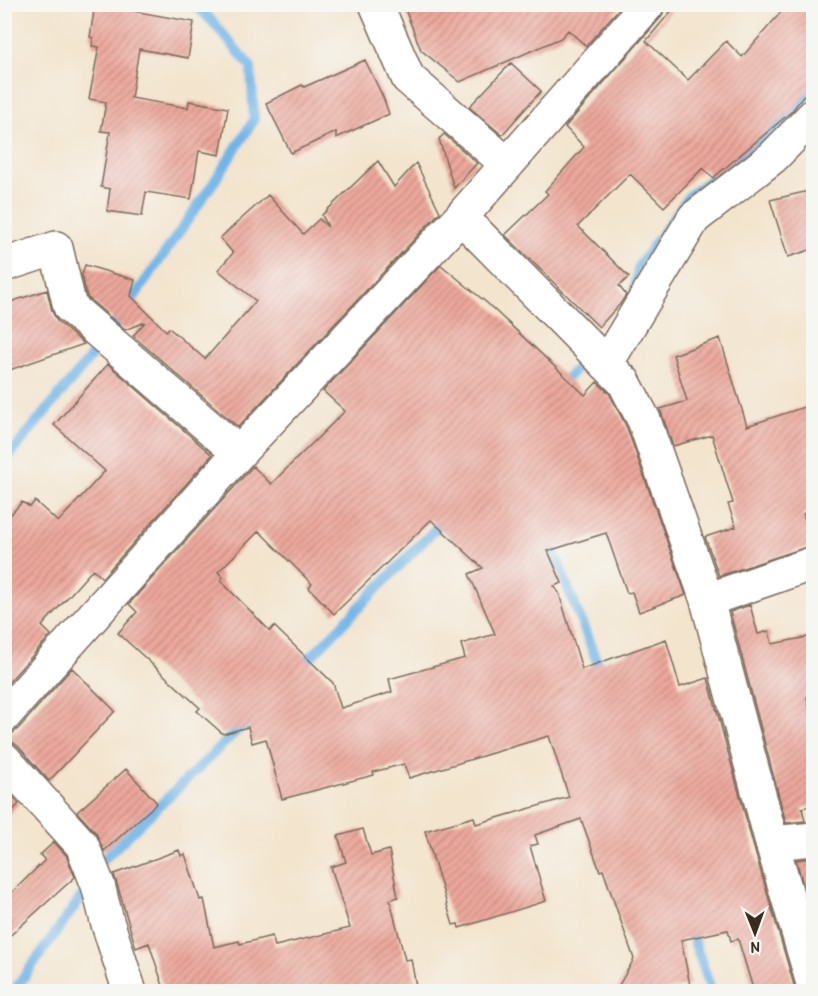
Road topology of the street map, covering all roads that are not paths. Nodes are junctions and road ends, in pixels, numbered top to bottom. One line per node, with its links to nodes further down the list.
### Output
1 (376, 4): 4 (street)
2 (648, 4): 4 (street)
3 (813, 115): 7 (street)
4 (507, 164): 5 (street)
5 (461, 217): 7 (street); 8 (street)
6 (4, 265): 8 (street)
7 (598, 356): 10 (street)
8 (239, 453): 11 (street)
9 (813, 563): 10 (street)
10 (707, 600): 14 (street)
11 (4, 716)
12 (4, 759): 16 (street)
13 (813, 839): 14 (street)
14 (772, 843): 15 (street)
15 (813, 987)
16 (130, 992)

